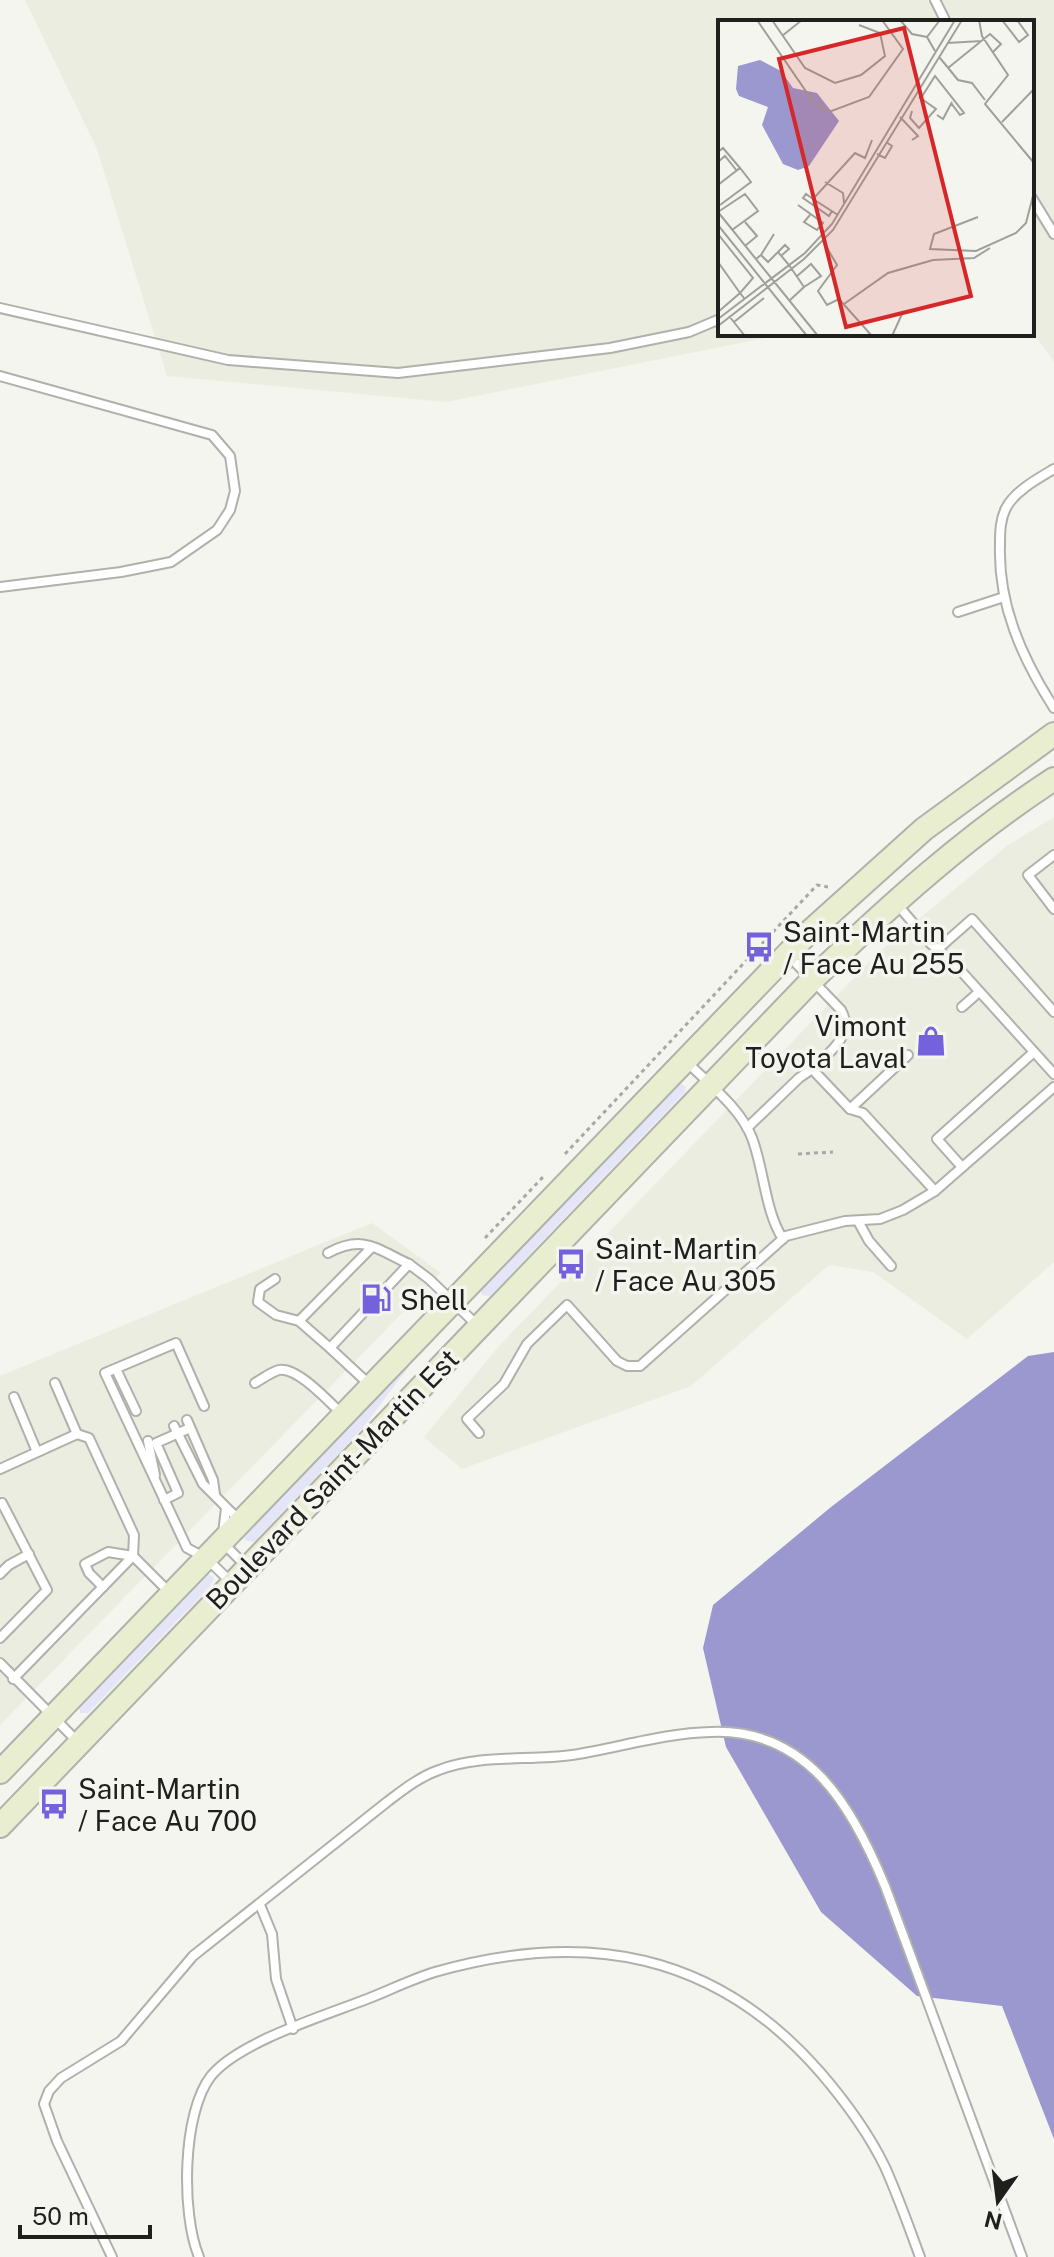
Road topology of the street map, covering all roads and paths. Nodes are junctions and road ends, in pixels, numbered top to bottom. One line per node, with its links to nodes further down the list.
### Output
1 (935, 0): 2 (lane)
2 (945, 20)
3 (1034, 201): 4 (lane)
4 (1054, 234)
5 (0, 308): 6 (lane)
6 (718, 320)
7 (0, 376): 9 (lane)
8 (1054, 469): 10 (lane)
9 (0, 587)
10 (1004, 597): 11 (lane); 12 (lane)
11 (958, 612)
12 (1054, 708)
13 (1054, 734): 20 (main road, Boulevard Saint-Martin Est)
14 (1054, 779): 17 (main road, Boulevard Saint-Martin Est)
15 (1054, 855): 18 (lane)
16 (817, 885): 36 (path)
17 (896, 902): 19 (lane); 21 (main road, Boulevard Saint-Martin Est)
18 (1054, 909)
19 (938, 949): 22 (lane); 24 (lane)
20 (787, 954): 21 (lane); 27 (main road, Boulevard Saint-Martin Est)
21 (812, 980): 28 (lane); 30 (main road, Boulevard Saint-Martin Est)
22 (979, 992): 23 (lane); 25 (lane)
23 (962, 1007)
24 (1054, 1012)
25 (1034, 1052): 29 (lane); 37 (lane)
26 (908, 1055): 32 (lane)
27 (684, 1060): 30 (lane); 48 (main road, Boulevard Saint-Martin Est)
28 (812, 1069): 32 (lane); 33 (lane)
29 (1054, 1074)
30 (710, 1085): 33 (lane); 50 (main road, Boulevard Saint-Martin Est)
31 (1054, 1087): 37 (lane)
32 (850, 1109): 39 (lane)
33 (747, 1128): 41 (lane)
34 (833, 1152): 35 (path)
35 (798, 1154)
36 (562, 1158)
37 (962, 1167): 39 (lane)
38 (552, 1168): 42 (path)
39 (935, 1191): 40 (lane)
40 (858, 1221): 41 (lane); 46 (lane)
41 (783, 1239): 65 (lane)
42 (482, 1241)
43 (372, 1247): 44 (lane); 45 (lane); 49 (lane)
44 (328, 1253)
45 (409, 1264): 48 (lane); 51 (lane)
46 (891, 1266)
47 (275, 1279): 49 (lane)
48 (453, 1301): 50 (lane); 59 (main road, Boulevard Saint-Martin Est)
49 (299, 1321): 51 (lane)
50 (477, 1326): 79 (main road, Boulevard Saint-Martin Est)
51 (330, 1348): 59 (lane)
52 (159, 1351): 53 (lane); 54 (lane); 61 (lane)
53 (144, 1357): 55 (lane); 56 (lane)
54 (163, 1362)
55 (149, 1368)
56 (116, 1369): 62 (lane); 70 (lane)
57 (55, 1383): 66 (lane)
58 (255, 1383): 63 (lane)
59 (371, 1386): 63 (main road, Boulevard Saint-Martin Est)
60 (14, 1397): 68 (lane)
61 (204, 1406)
62 (136, 1411)
63 (343, 1415): 74 (main road, Boulevard Saint-Martin Est)
64 (176, 1430): 71 (lane); 71 (lane); 72 (lane)
65 (479, 1433)
66 (77, 1434): 68 (lane); 77 (lane)
67 (148, 1441): 70 (lane)
68 (37, 1452): 69 (lane)
69 (0, 1469)
70 (157, 1486): 72 (lane)
71 (215, 1495): 74 (lane)
72 (164, 1500): 75 (lane)
73 (2, 1503): 76 (lane)
74 (233, 1515): 75 (main road, Boulevard Saint-Martin Est)
75 (214, 1550): 79 (lane); 79 (lane); 81 (main road, Boulevard Saint-Martin Est)
76 (29, 1554): 78 (lane); 82 (lane)
77 (133, 1556): 80 (lane); 80 (lane); 81 (lane)
78 (0, 1574)
79 (240, 1575): 86 (main road, Boulevard Saint-Martin Est)
80 (103, 1587): 84 (lane)
81 (171, 1594): 85 (main road, Boulevard Saint-Martin Est)
82 (0, 1638)
83 (1, 1669): 84 (lane)
84 (13, 1679): 85 (lane)
85 (53, 1717): 86 (lane); 87 (main road, Boulevard Saint-Martin Est)
86 (80, 1743): 88 (main road, Boulevard Saint-Martin Est)
87 (0, 1772)
88 (0, 1826)
89 (260, 1905): 90 (lane); 91 (lane); 94 (lane)
90 (293, 2029): 92 (lane); 93 (lane)
91 (112, 2257)
92 (199, 2257)
93 (920, 2257)
94 (1022, 2257)

